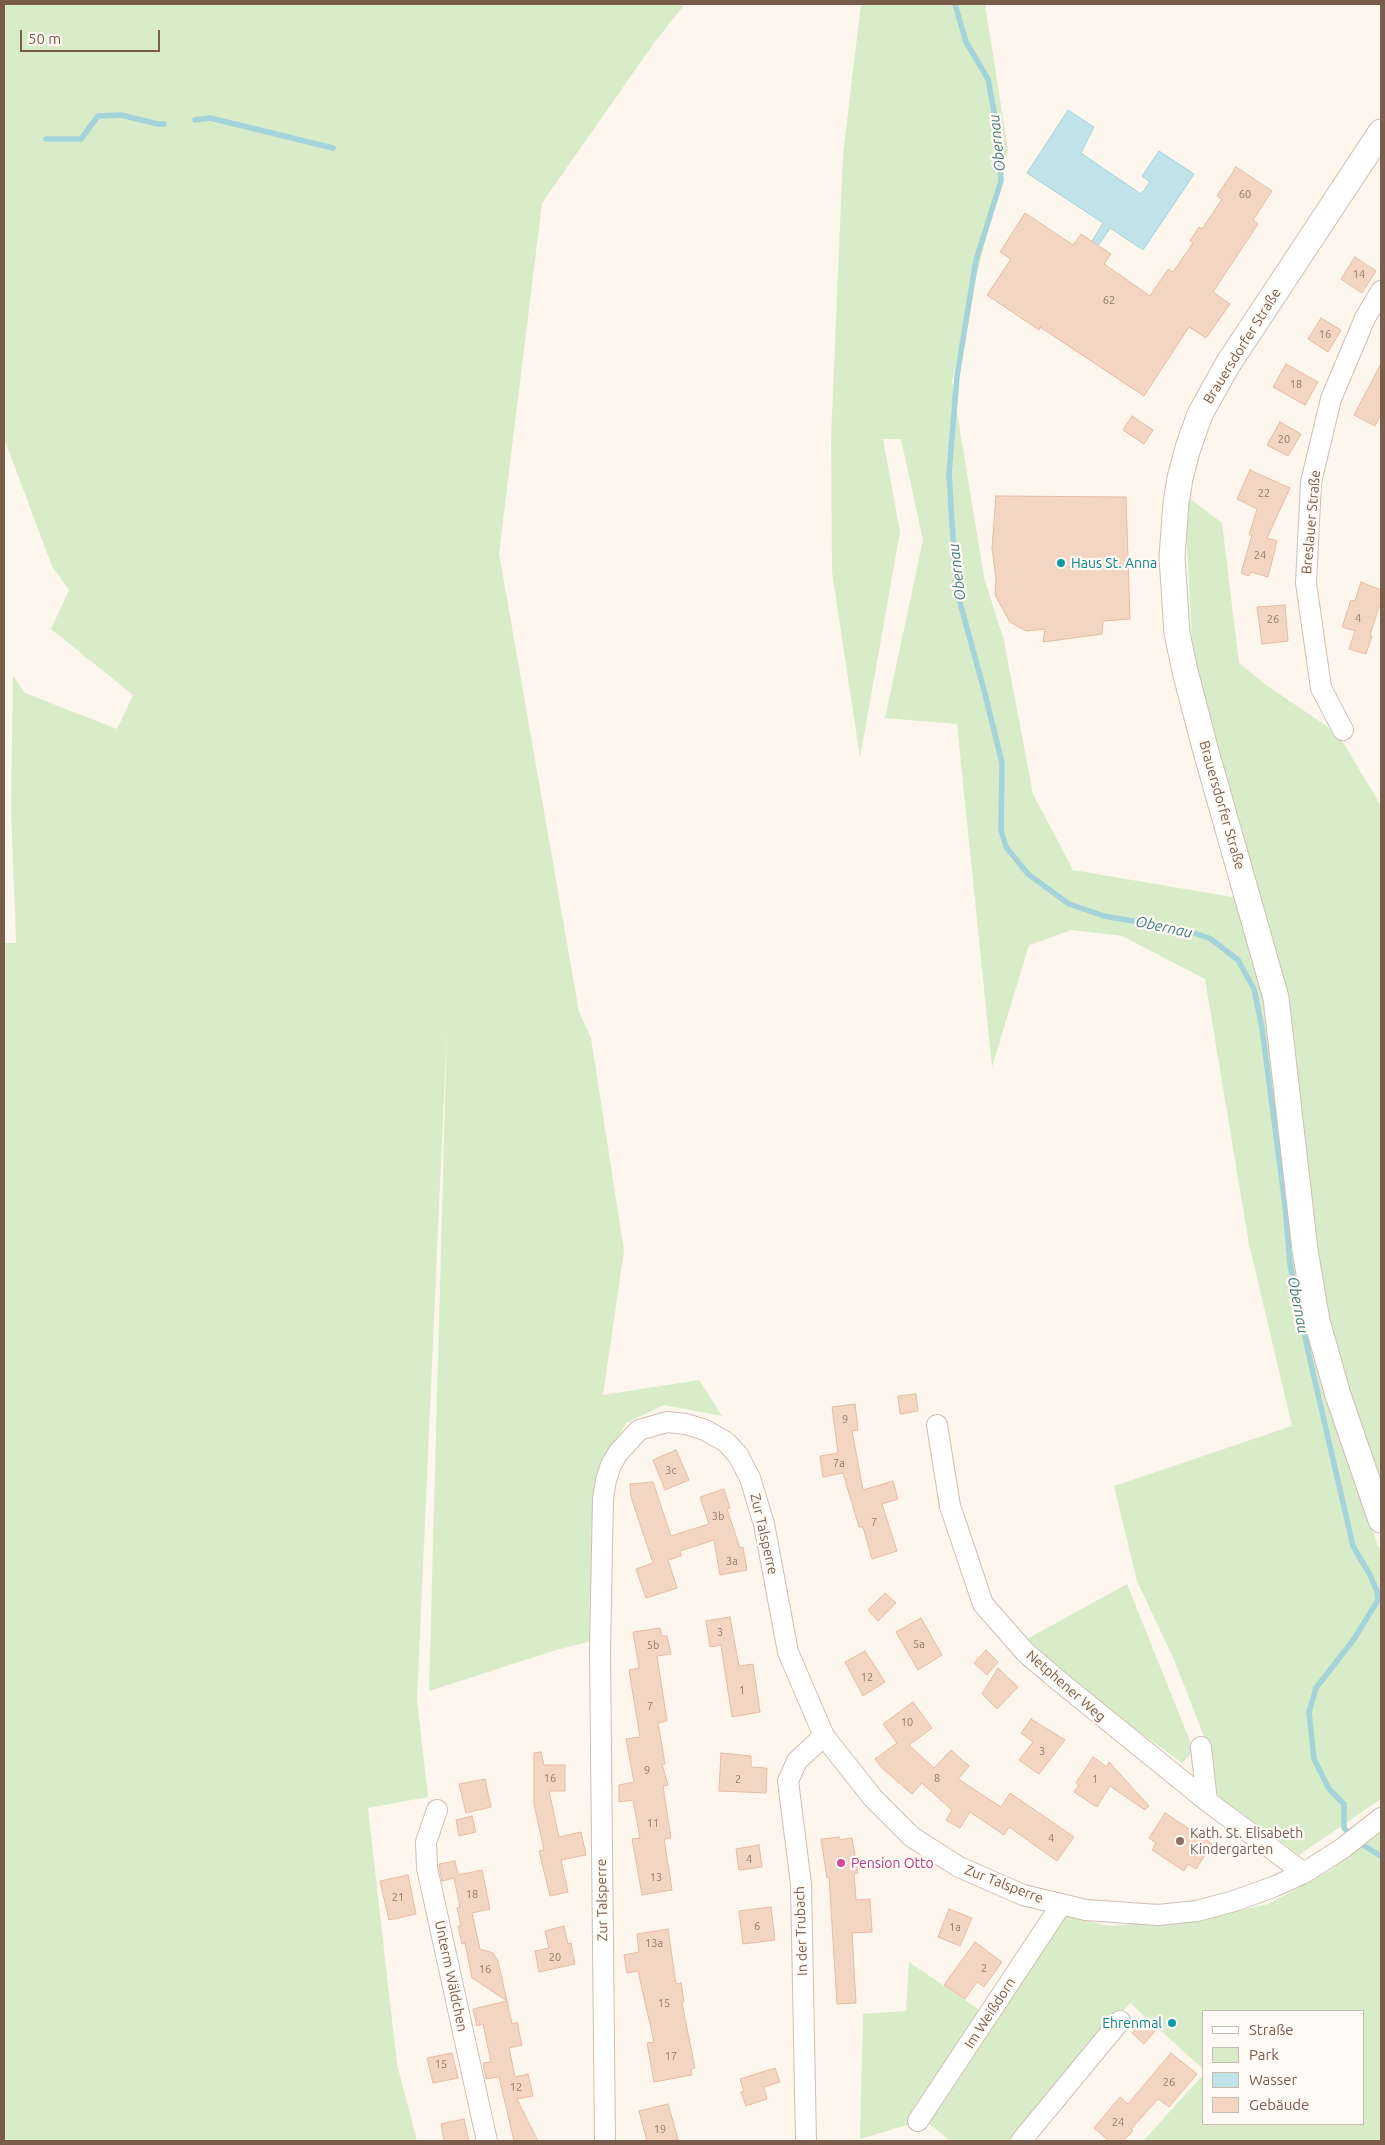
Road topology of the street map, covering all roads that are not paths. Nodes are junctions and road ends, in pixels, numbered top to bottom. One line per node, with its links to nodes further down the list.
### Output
1 (1381, 132): 5 (street, Brauersdorfer Straße)
2 (1381, 291): 3 (street, Breslauer Straße)
3 (1343, 730)
4 (937, 1425): 8 (street, Netphener Weg)
5 (1381, 1520)
6 (824, 1736): 12 (street, Zur Talsperre); 16 (street, Zur Talsperre); 17 (street, In der Trubach)
7 (1201, 1747): 8 (street)
8 (1207, 1801): 11 (street, Netphener Weg)
9 (437, 1810): 15 (street, Unterm Wäldchen)
10 (1374, 1824): 11 (street, Zur Talsperre)
11 (1304, 1873): 12 (street, Zur Talsperre)
12 (1061, 1905): 14 (street, Im Weißdorn)
13 (1120, 2021): 18 (street)
14 (918, 2121)
15 (487, 2141)
16 (605, 2141)
17 (806, 2141)
18 (1021, 2141)

